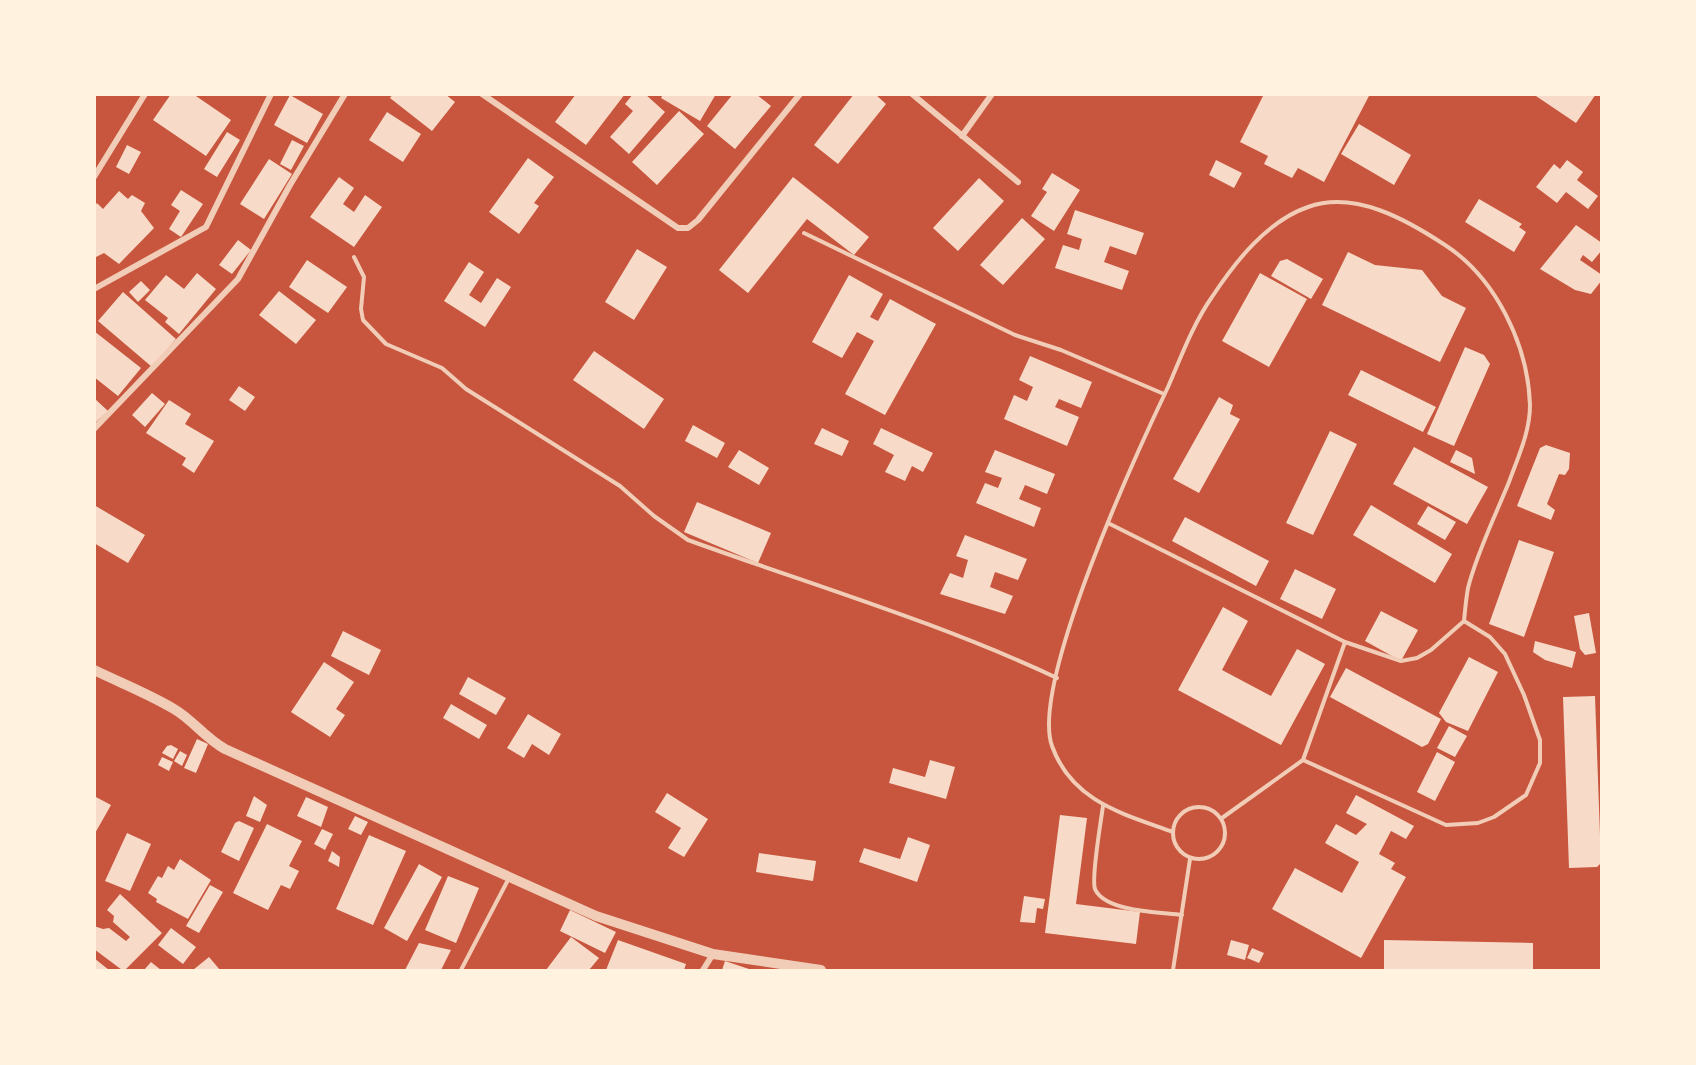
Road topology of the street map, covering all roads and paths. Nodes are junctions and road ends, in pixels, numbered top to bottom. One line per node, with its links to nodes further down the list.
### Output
1 (145, 94): 10 (street)
2 (271, 94): 14 (street)
3 (345, 94): 16 (street)
4 (482, 94): 8 (street)
5 (788, 94): 8 (street)
6 (912, 94): 9 (street)
7 (992, 94): 9 (street)
8 (798, 97)
9 (962, 136): 11 (street)
10 (94, 177)
11 (1017, 182)
12 (804, 233): 15 (lane)
13 (354, 256): 21 (lane)
14 (94, 289)
15 (1164, 394): 17 (lane); 18 (lane)
16 (94, 429)
17 (1108, 523): 19 (lane); 21 (lane)
18 (1464, 621): 19 (lane); 22 (lane)
19 (1345, 642): 22 (lane)
20 (94, 670): 27 (street)
21 (1057, 678): 23 (lane)
22 (1303, 760): 24 (lane)
23 (1103, 806): 25 (lane); 28 (lane)
24 (1222, 818): 25 (lane); 26 (lane)
25 (1173, 832): 26 (lane)
26 (1190, 859): 28 (lane)
27 (510, 878): 29 (street); 30 (lane)
28 (1182, 915): 33 (lane)
29 (713, 954): 31 (street); 32 (street)
30 (461, 970)
31 (703, 970)
32 (821, 970)
33 (1173, 970)

